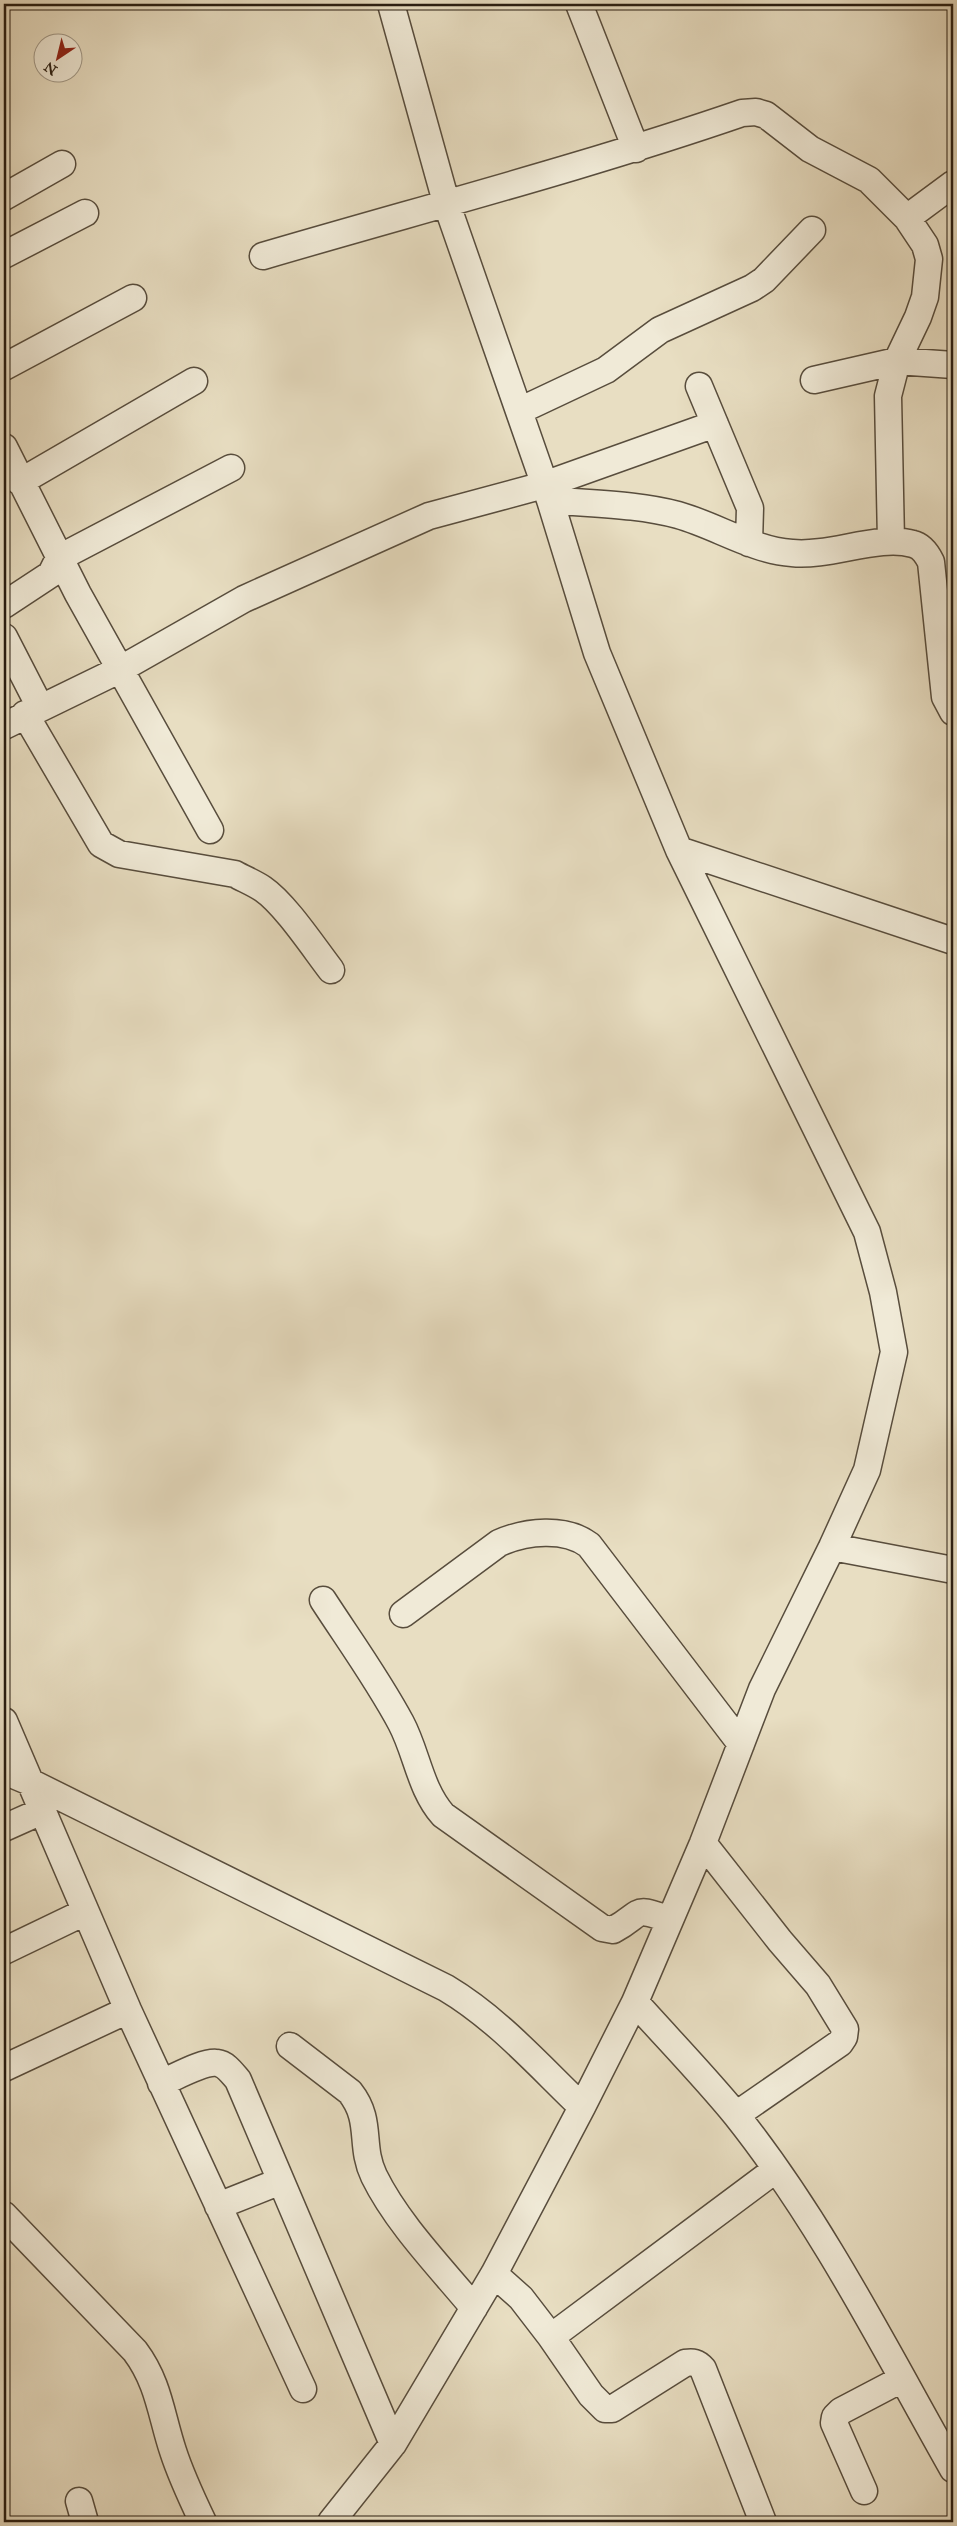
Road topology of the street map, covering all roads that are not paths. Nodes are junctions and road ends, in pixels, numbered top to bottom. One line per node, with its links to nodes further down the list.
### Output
1 (391, 4): 7 (street)
2 (579, 4): 3 (street)
3 (636, 149): 7 (street); 9 (street)
4 (62, 164): 6 (street)
5 (953, 184): 9 (street)
6 (4, 197)
7 (446, 202): 12 (street); 20 (street)
8 (85, 213): 11 (street)
9 (907, 218): 14 (street)
10 (812, 230): 20 (street)
11 (4, 255)
12 (264, 256)
13 (133, 298): 16 (street)
14 (897, 361): 15 (street); 17 (street); 26 (street)
15 (953, 364)
16 (4, 367)
17 (814, 380)
18 (194, 381): 24 (street)
19 (699, 386): 21 (street)
20 (519, 411): 25 (street)
21 (716, 424): 25 (street); 27 (street)
22 (4, 447): 24 (street)
23 (231, 468): 28 (street)
24 (20, 482): 28 (street)
25 (547, 493): 27 (street); 31 (street); 35 (street)
26 (891, 541): 27 (street); 32 (street)
27 (749, 543)
28 (59, 558): 29 (street); 31 (street)
29 (4, 605)
30 (4, 636): 33 (street)
31 (119, 670): 33 (street); 34 (street)
32 (953, 712)
33 (23, 716): 37 (street)
34 (210, 830)
35 (679, 850): 36 (street); 38 (street)
36 (953, 941)
37 (331, 970)
38 (832, 1547): 39 (street); 43 (street)
39 (953, 1570)
40 (323, 1600): 50 (street)
41 (403, 1614): 43 (street)
42 (4, 1721): 45 (street)
43 (741, 1744): 48 (street)
44 (4, 1771): 45 (street)
45 (30, 1782): 46 (street); 57 (street)
46 (42, 1811): 47 (street); 49 (street)
47 (4, 1828)
48 (703, 1843): 50 (street); 58 (street)
49 (85, 1912): 51 (street); 53 (street)
50 (670, 1920): 52 (street)
51 (4, 1951)
52 (635, 2002): 57 (street); 58 (street)
53 (128, 2010): 55 (street); 56 (street)
54 (290, 2046): 64 (street)
55 (4, 2068)
56 (161, 2083): 60 (street); 61 (street)
57 (582, 2107): 63 (street)
58 (736, 2115): 59 (street)
59 (775, 2170): 65 (street); 66 (street)
60 (281, 2181): 61 (street); 68 (street)
61 (218, 2206): 67 (street)
62 (4, 2215): 71 (street)
63 (494, 2274): 64 (street); 65 (street)
64 (474, 2308): 68 (street)
65 (551, 2337): 73 (street)
66 (902, 2379): 69 (street); 70 (street)
67 (303, 2389)
68 (393, 2444): 72 (street)
69 (953, 2468)
70 (864, 2491)
71 (203, 2522)
72 (331, 2522)
73 (763, 2522)

